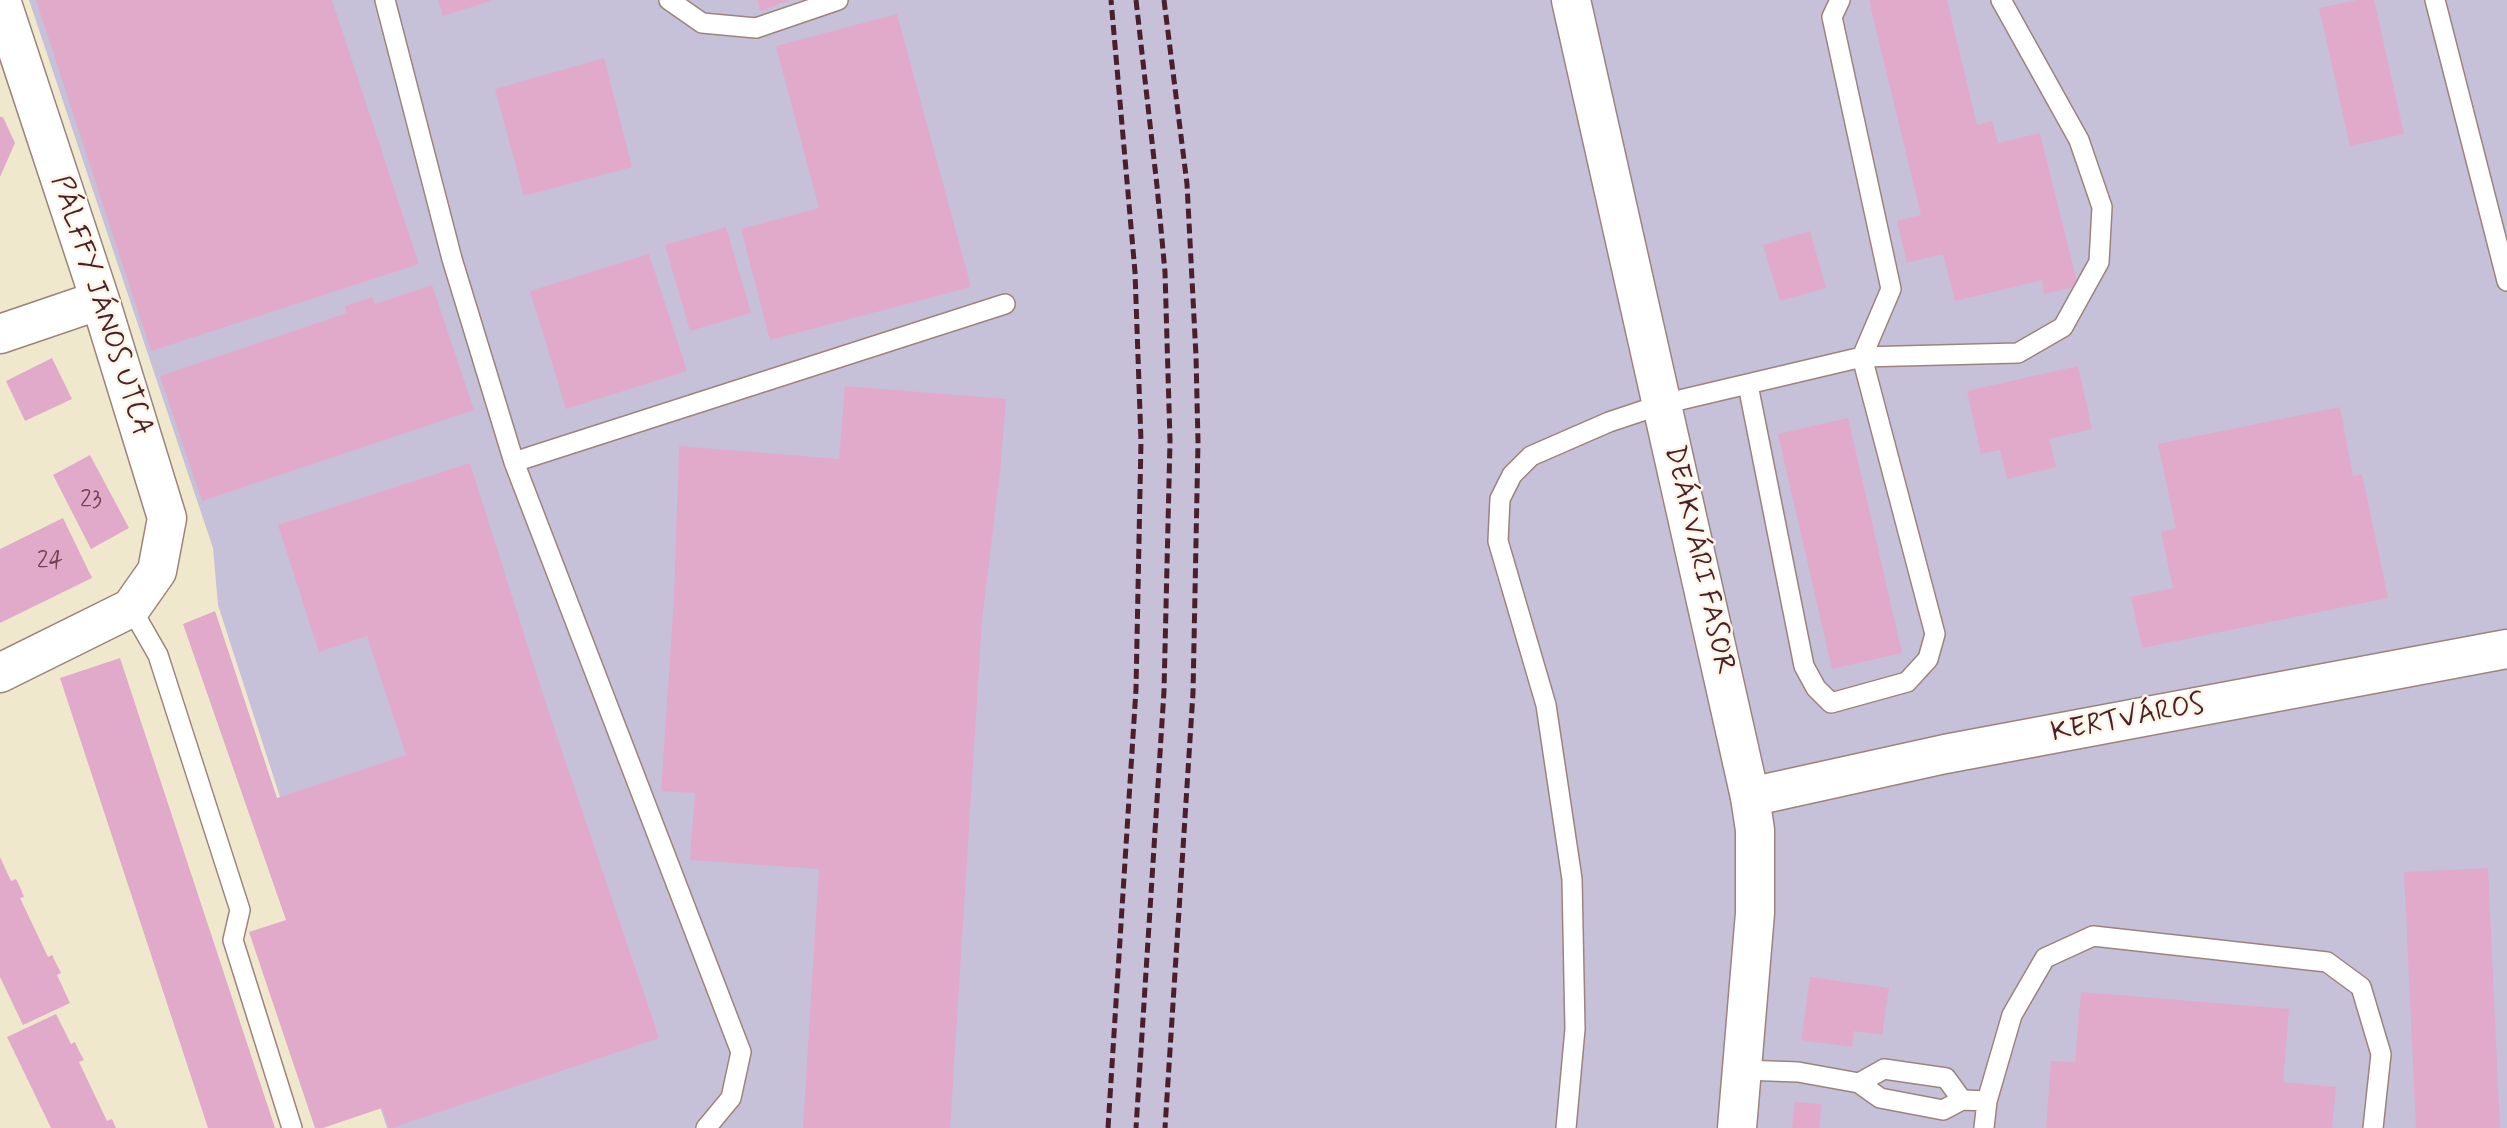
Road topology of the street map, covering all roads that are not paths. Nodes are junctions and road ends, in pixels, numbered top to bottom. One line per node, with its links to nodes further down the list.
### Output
1 (1, 0): 10 (street, PÁLFFY JÁNOS UTCA)
2 (385, 0): 16 (lane)
3 (669, 0): 4 (lane)
4 (838, 0)
5 (1571, 0): 15 (street, DEÁKVÁRI FASOR)
6 (1840, 0): 13 (lane)
7 (2001, 0): 13 (lane)
8 (2435, 0): 9 (lane)
9 (2507, 281)
10 (100, 300): 12 (street); 17 (street, PÁLFFY JÁNOS UTCA)
11 (1005, 303): 16 (lane)
12 (0, 334)
13 (1862, 358): 14 (lane); 14 (lane)
14 (1748, 385): 15 (lane)
15 (1663, 404): 20 (street, DEÁKVÁRI FASOR); 29 (lane)
16 (514, 461): 23 (lane)
17 (131, 608): 19 (street); 26 (lane)
18 (2507, 649): 20 (street, KERTVÁROS)
19 (0, 673)
20 (1751, 797): 21 (street, DEÁKVÁRI FASOR)
21 (1743, 1070): 22 (lane); 30 (street, DEÁKVÁRI FASOR)
22 (1859, 1083): 24 (lane); 24 (lane)
23 (731, 1097): 27 (lane); 28 (lane)
24 (1962, 1100): 25 (lane)
25 (1987, 1101): 31 (lane); 32 (lane)
26 (292, 1128)
27 (706, 1128)
28 (723, 1128)
29 (1566, 1128)
30 (1737, 1128)
31 (1984, 1128)
32 (2373, 1128)

